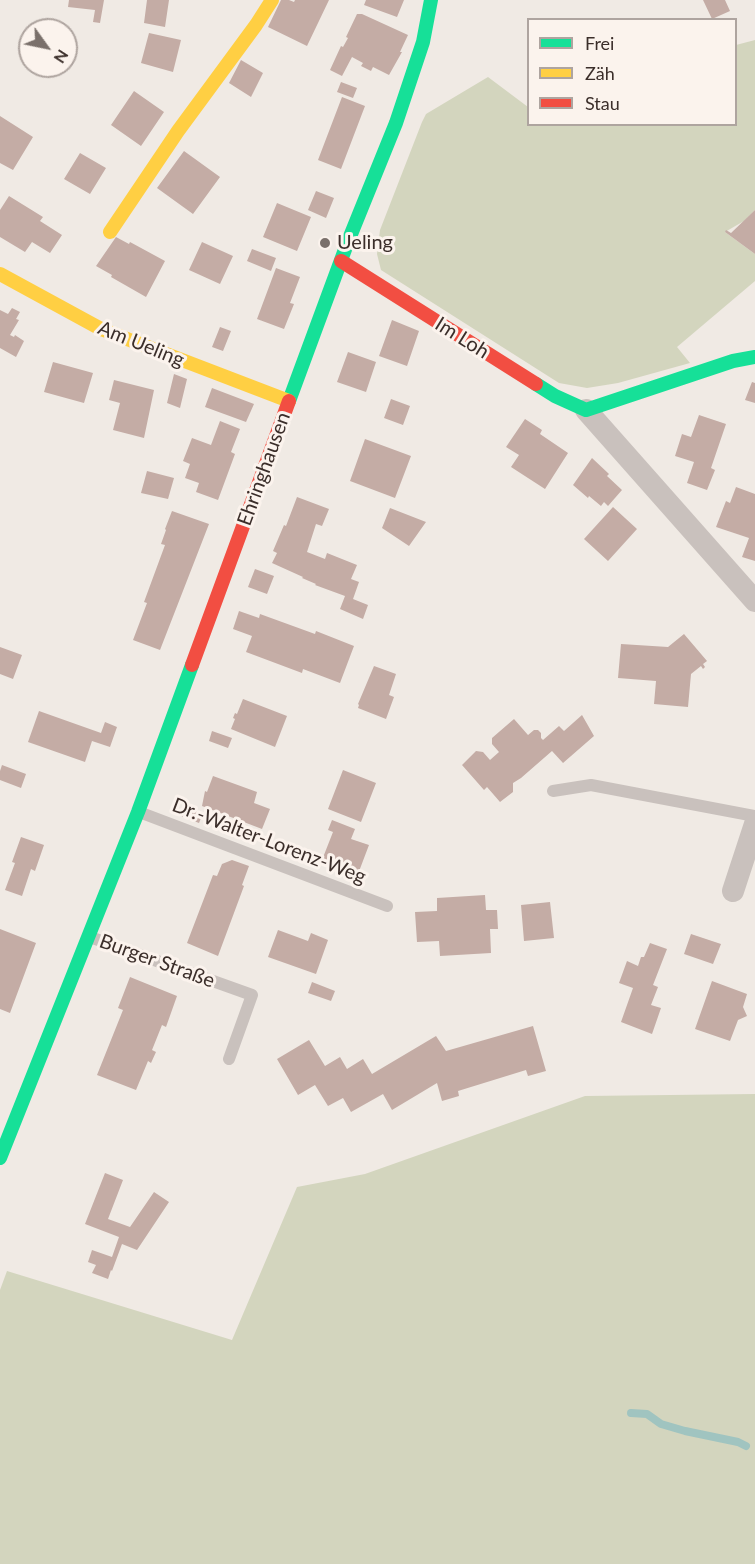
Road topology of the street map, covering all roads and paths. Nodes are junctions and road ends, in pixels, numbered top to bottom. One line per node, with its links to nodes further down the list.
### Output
1 (272, 0): 3 (main road)
2 (431, 0): 4 (main road, Ehringhausen)
3 (110, 232)
4 (340, 261): 7 (main road, Ehringhausen); 8 (main road, Im Loh)
5 (0, 274): 7 (main road, Am Ueling)
6 (755, 357): 8 (main road)
7 (289, 401): 11 (main road, Ehringhausen)
8 (586, 410): 9 (street, Im Loh)
9 (755, 601)
10 (553, 790): 12 (lane)
11 (138, 812): 15 (lane, Dr.-Walter-Lorenz-Weg); 16 (main road, Ehringhausen)
12 (755, 816)
13 (755, 824): 14 (street)
14 (733, 891)
15 (387, 906)
16 (89, 936): 17 (lane, Burger Straße); 18 (main road, Burger Straße)
17 (229, 1059)
18 (7, 1116): 19 (main road, Burger Straße)
19 (0, 1158)

